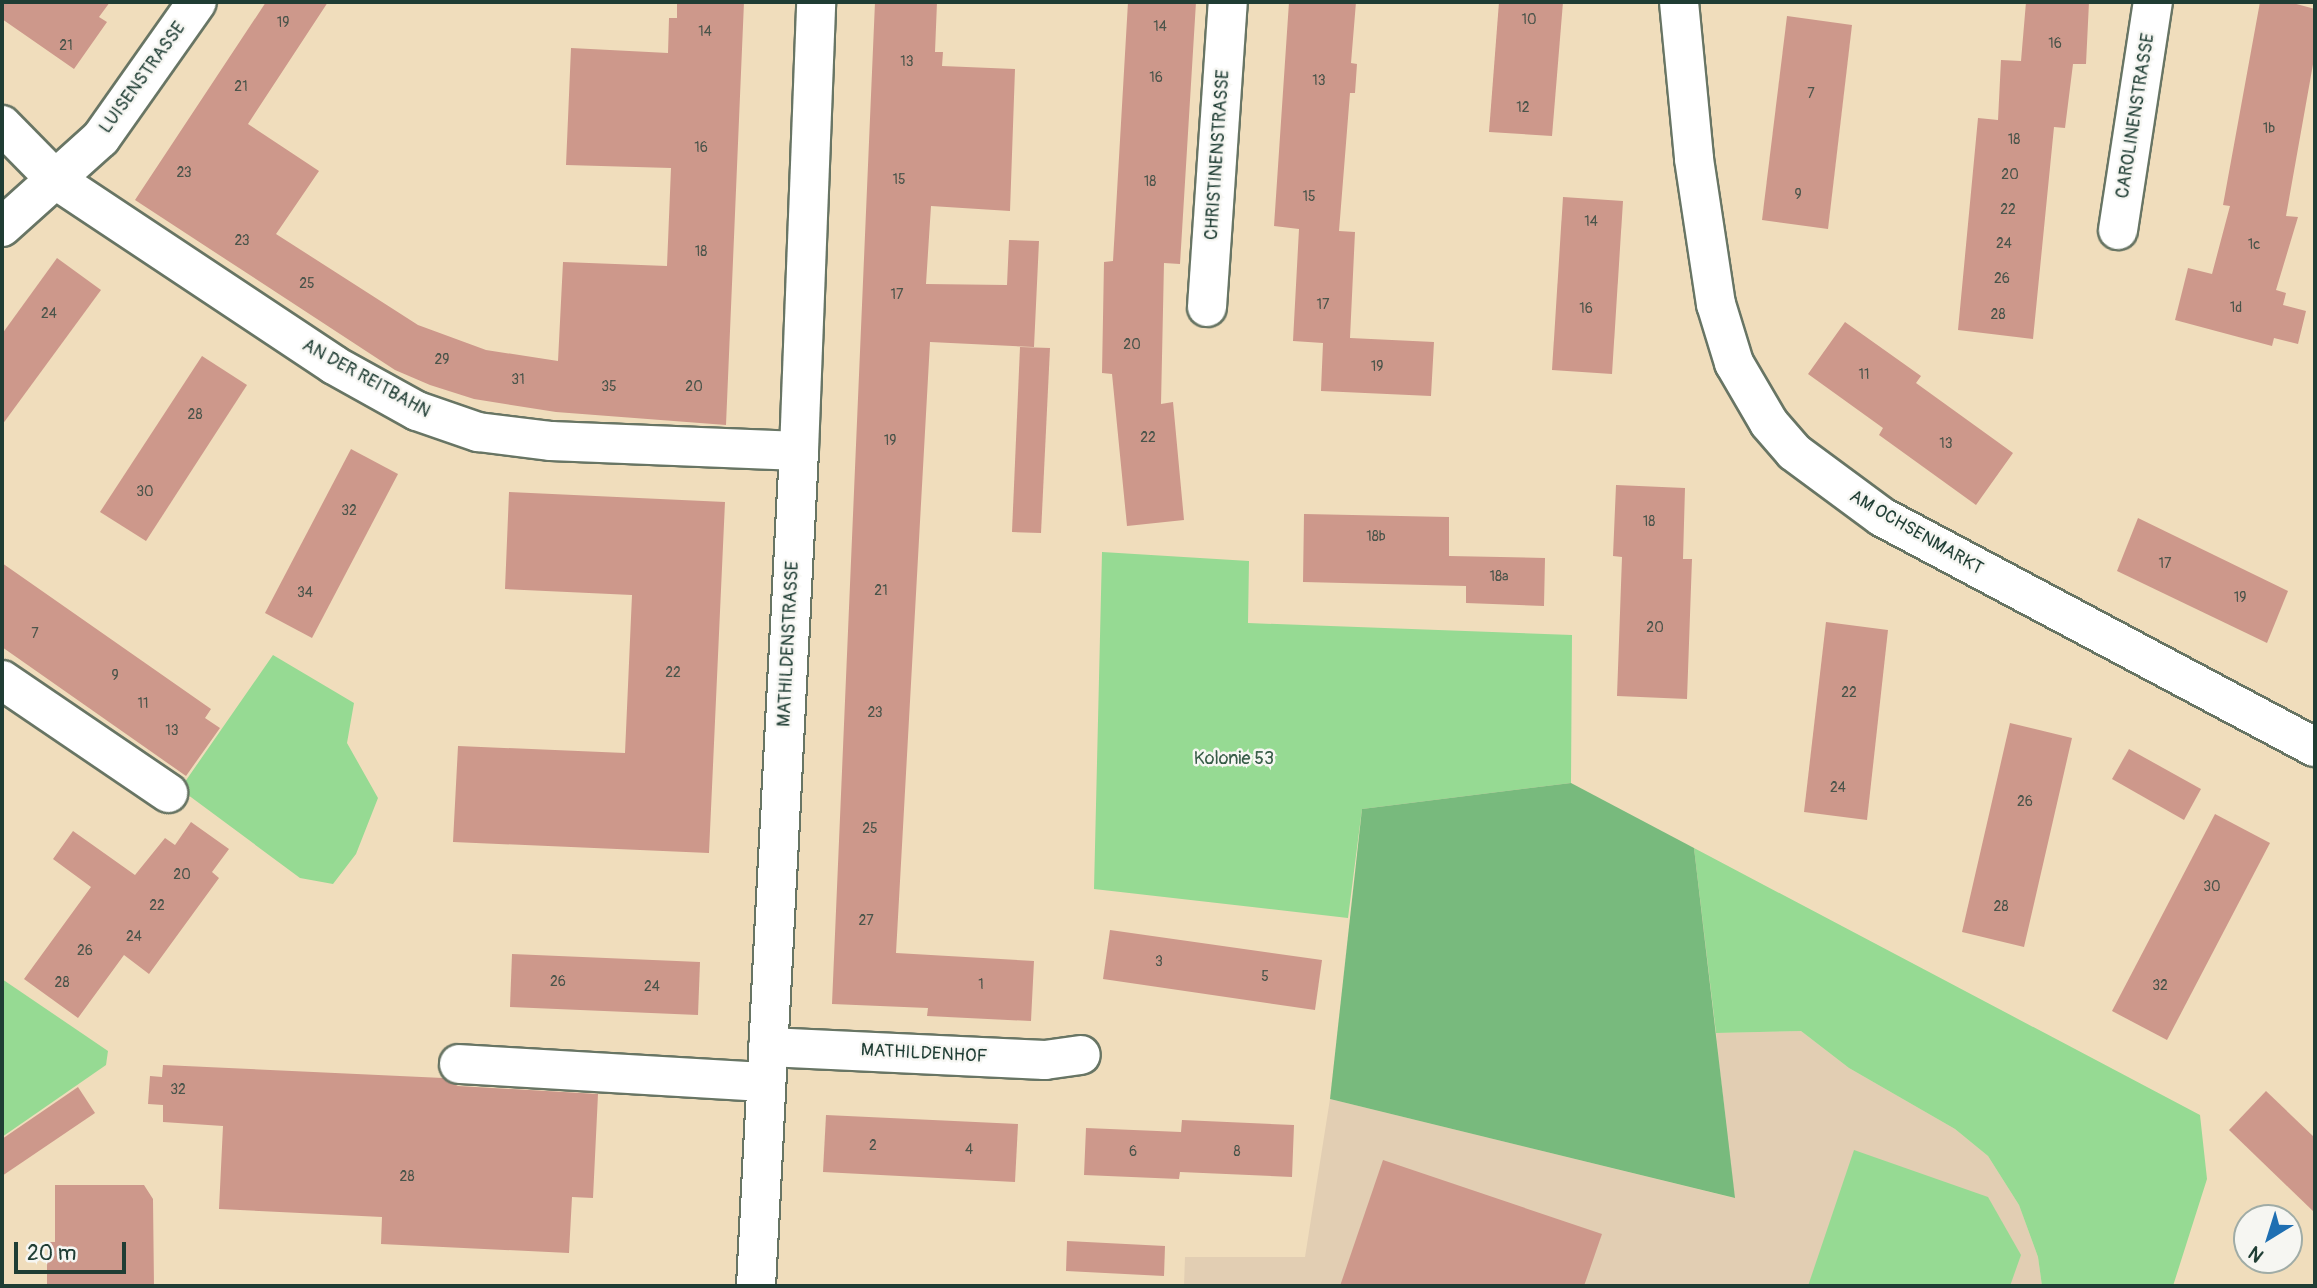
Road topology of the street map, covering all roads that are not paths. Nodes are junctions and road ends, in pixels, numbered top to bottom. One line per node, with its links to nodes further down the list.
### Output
1 (197, 2): 7 (street, LUISENSTRASSE)
2 (816, 2): 11 (street, MATHILDENSTRASSE)
3 (1228, 2): 10 (street, CHRISTINENSTRASSE)
4 (1679, 2): 13 (street, AM OCHSENMARKT)
5 (2153, 2): 9 (street, CAROLINENSTRASSE)
6 (2, 125): 7 (street, AN DER REITBAHN)
7 (56, 180): 8 (street, LUISENSTRASSE); 11 (street, AN DER REITBAHN)
8 (2, 227)
9 (2118, 230)
10 (1207, 307)
11 (799, 451): 17 (street, MATHILDENSTRASSE)
12 (2, 680): 14 (street)
13 (2315, 747)
14 (168, 793)
15 (1081, 1055): 17 (street, MATHILDENHOF)
16 (459, 1064): 17 (street, MATHILDENHOF)
17 (766, 1064): 18 (street, MATHILDENSTRASSE)
18 (756, 1286)

